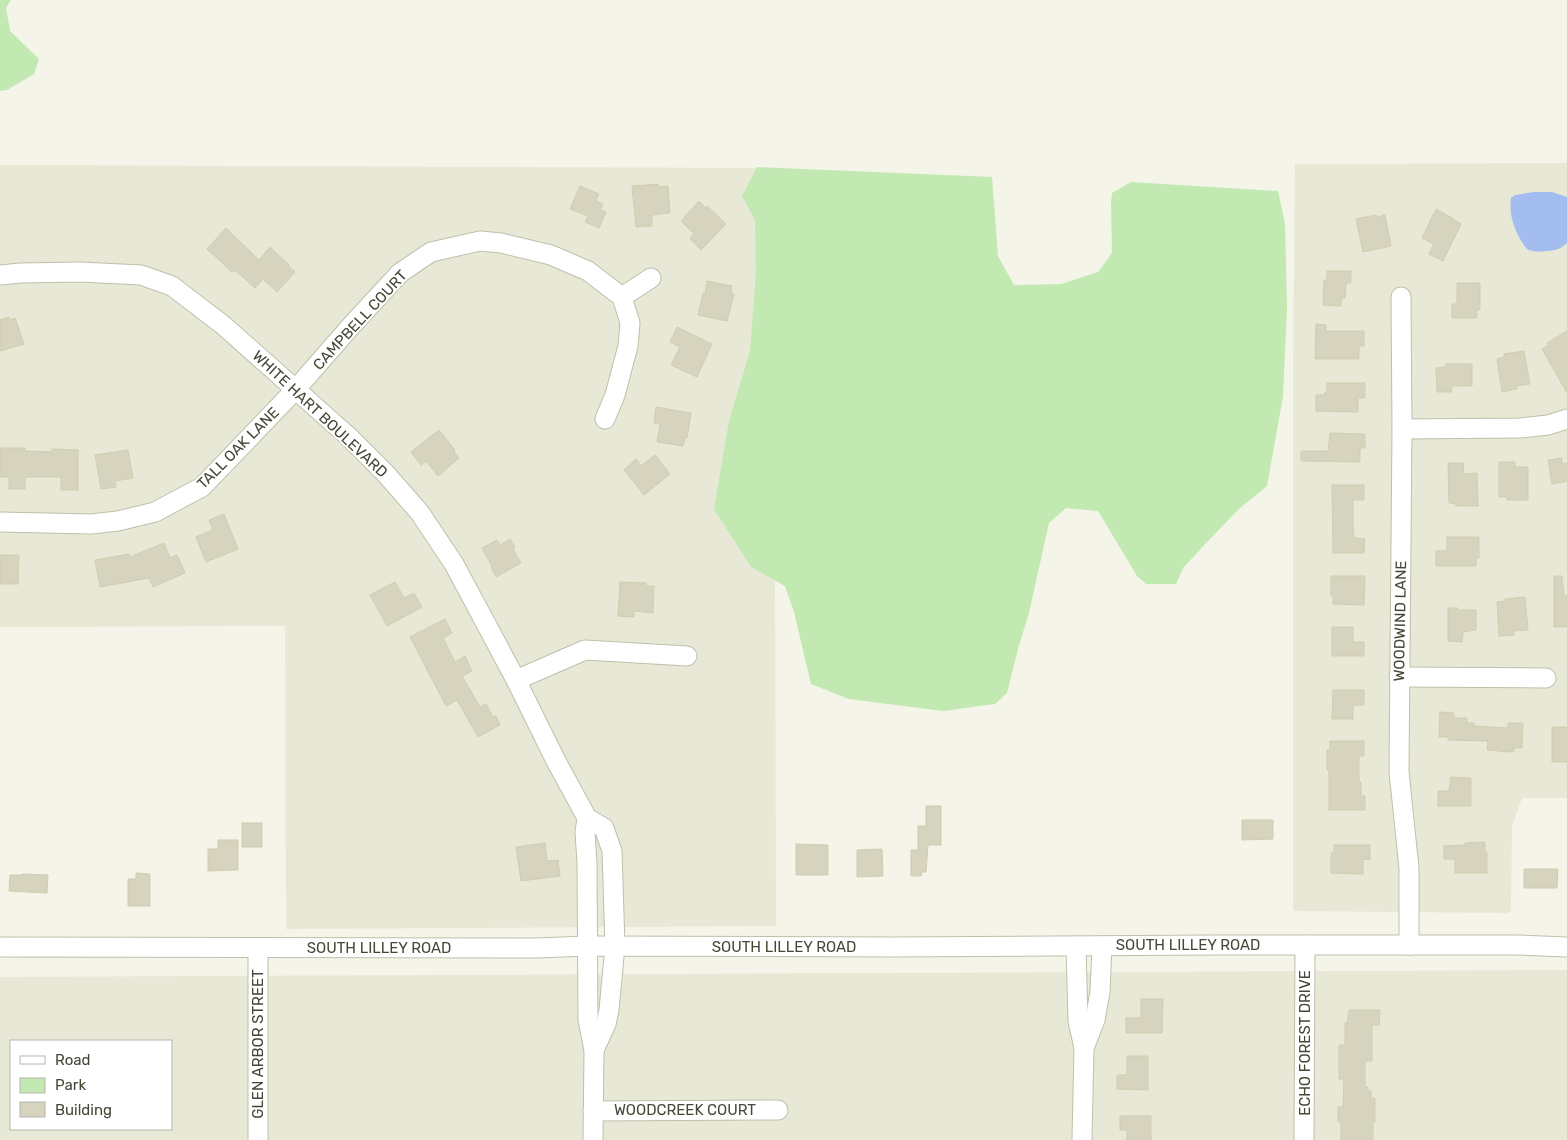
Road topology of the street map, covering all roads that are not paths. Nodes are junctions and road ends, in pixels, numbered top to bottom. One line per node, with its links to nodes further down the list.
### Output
1 (0, 275): 5 (street, WHITE HART BOULEVARD)
2 (651, 278): 3 (street)
3 (622, 297): 5 (street, CAMPBELL COURT); 7 (street)
4 (1402, 297): 8 (street, WOODWIND LANE)
5 (296, 390): 9 (street, TALL OAK LANE); 13 (street, WHITE HART BOULEVARD)
6 (1567, 419): 8 (street)
7 (605, 420)
8 (1402, 429): 11 (street, WOODWIND LANE)
9 (0, 522)
10 (687, 656): 13 (street)
11 (1399, 677): 12 (street); 16 (street, WOODWIND LANE)
12 (1546, 678)
13 (516, 680): 14 (street, WHITE HART BOULEVARD)
14 (587, 818): 17 (street); 18 (street, WHITE HART BOULEVARD)
15 (1305, 945): 16 (street, SOUTH LILLEY ROAD); 20 (street, SOUTH LILLEY ROAD); 31 (street, ECHO FOREST DRIVE)
16 (1409, 945): 21 (street, SOUTH LILLEY ROAD)
17 (588, 946): 18 (street, SOUTH LILLEY ROAD); 23 (street, SOUTH LILLEY ROAD); 25 (street)
18 (615, 946): 19 (street, SOUTH LILLEY ROAD); 25 (street, WHITE HART BOULEVARD)
19 (1076, 946): 20 (street, SOUTH LILLEY ROAD); 24 (street)
20 (1102, 946): 24 (street)
21 (1567, 947)
22 (0, 948): 23 (street, SOUTH LILLEY ROAD)
23 (258, 948): 28 (street, GLEN ARBOR STREET)
24 (1084, 1048): 30 (street)
25 (594, 1050): 27 (street)
26 (778, 1110): 27 (street, WOODCREEK COURT)
27 (593, 1111): 29 (street)
28 (258, 1140)
29 (593, 1140)
30 (1082, 1140)
31 (1304, 1140)

